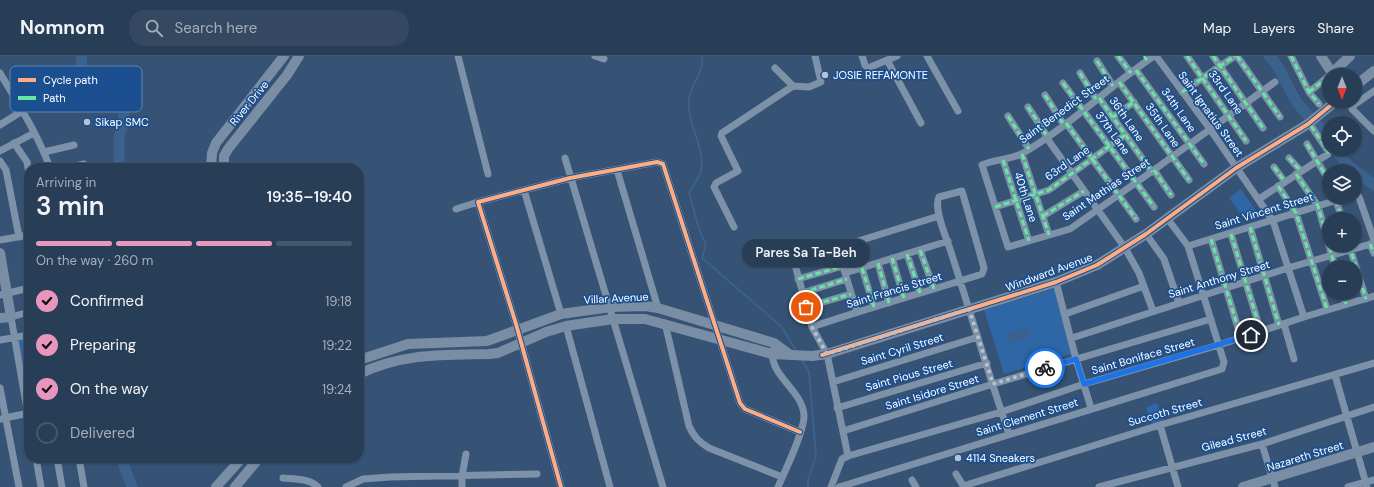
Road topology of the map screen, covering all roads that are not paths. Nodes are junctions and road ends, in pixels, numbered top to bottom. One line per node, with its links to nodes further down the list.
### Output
1 (284, 56): 85 (main road, River Drive)
2 (299, 56): 86 (main road, River Drive)
3 (458, 56): 95 (street)
4 (595, 56): 18 (street)
5 (815, 56): 35 (street)
6 (862, 56): 19 (street)
7 (897, 56): 19 (street)
8 (927, 56): 48 (street)
9 (1118, 56): 25 (street, 34th Lane)
10 (1155, 56): 17 (street, Saint Benedict Street); 39 (street, Saint Ignatius Street)
11 (1187, 56): 29 (street, 33rd Lane)
12 (1213, 56): 21 (street)
13 (1236, 56): 21 (street); 37 (street)
14 (1291, 56): 40 (street)
15 (1321, 56): 23 (main road)
16 (1350, 56): 24 (main road)
17 (1146, 58): 25 (street, Saint Benedict Street)
18 (604, 59)
19 (887, 60): 58 (street)
20 (1097, 61): 34 (street, 35th Lane)
21 (1220, 66): 29 (street); 44 (street)
22 (775, 68): 35 (street)
23 (1327, 68)
24 (1337, 68)
25 (1133, 71): 34 (street, Saint Benedict Street); 68 (street, 34th Lane)
26 (1374, 71): 30 (main road)
27 (1080, 72): 42 (street, 36th Lane)
28 (0, 73): 36 (street)
29 (1202, 78): 39 (street); 52 (street, 33rd Lane)
30 (1362, 80)
31 (1322, 81): 40 (street)
32 (1275, 82): 37 (street, Saint Mathias Street)
33 (1062, 83): 49 (street, 37th Lane)
34 (1116, 84): 42 (street, Saint Benedict Street); 43 (street, 35th Lane)
35 (793, 86): 123 (street)
36 (10, 90)
37 (1264, 91): 44 (street, Saint Mathias Street); 55 (street)
38 (1374, 91): 62 (street)
39 (1182, 92): 61 (street, Saint Ignatius Street)
40 (1309, 92): 45 (street)
41 (1045, 95): 59 (street)
42 (1098, 98): 49 (street, Saint Benedict Street); 54 (street, 36th Lane)
43 (1134, 102): 54 (street); 76 (street, 35th Lane)
44 (1246, 104): 52 (street, Saint Mathias Street); 60 (street)
45 (1319, 104)
46 (1028, 107): 65 (street)
47 (1328, 108): 57 (main road, Windward Avenue)
48 (958, 111)
49 (1083, 111): 59 (street, Saint Benedict Street); 71 (street, 37th Lane)
50 (21, 112): 56 (street)
51 (24, 112): 63 (street)
52 (1229, 115): 61 (street, Saint Mathias Street); 66 (street, 33rd Lane)
53 (1008, 116): 72 (street)
54 (1113, 117): 64 (street, 36th Lane)
55 (1280, 117)
56 (1, 122)
57 (1312, 122): 82 (street); 90 (main road, Windward Avenue)
58 (921, 123)
59 (1065, 124): 65 (street, Saint Benedict Street); 79 (street)
60 (1263, 128)
61 (1210, 129): 68 (street, Saint Mathias Street); 90 (street, Saint Ignatius Street)
62 (1374, 131)
63 (34, 133): 67 (street); 74 (street)
64 (1125, 135): 71 (street, 63rd Lane); 92 (street, 36th Lane)
65 (1047, 136): 72 (street, Saint Benedict Street); 96 (street)
66 (1246, 141)
67 (14, 143): 73 (street); 83 (street)
68 (1189, 144): 76 (street, Saint Mathias Street); 87 (street, 34th Lane)
69 (1307, 144): 82 (street)
70 (74, 145): 74 (street)
71 (1109, 147): 79 (street, 63rd Lane); 100 (street, 37th Lane)
72 (1029, 149): 75 (street, Saint Benedict Street)
73 (0, 151)
74 (44, 152): 84 (street)
75 (1022, 154): 80 (street, Saint Benedict Street); 104 (street)
76 (1172, 156): 92 (street, Saint Mathias Street); 98 (street, 35th Lane)
77 (565, 158): 97 (street)
78 (1288, 158): 94 (street)
79 (1093, 159): 96 (street, 63rd Lane); 105 (street)
80 (1003, 160): 88 (street, Saint Benedict Street); 108 (street, 40th Lane)
81 (0, 161): 129 (street)
82 (1316, 162): 93 (street); 94 (street)
83 (27, 163)
84 (48, 163)
85 (211, 163)
86 (224, 163)
87 (1204, 164)
88 (981, 167): 113 (street, Saint Mathias Street)
89 (1274, 167): 99 (street)
90 (1236, 168): 107 (street, Saint Ignatius Street); 120 (main road, Windward Avenue)
91 (618, 170): 97 (street); 177 (street); 191 (street)
92 (1153, 171): 100 (street, Saint Mathias Street); 106 (street, 36th Lane)
93 (1322, 171)
94 (1298, 173): 99 (street); 112 (street)
95 (488, 174)
96 (1072, 174): 103 (street); 104 (street, 63rd Lane)
97 (570, 178): 102 (street); 174 (street)
98 (1189, 180)
99 (1285, 182): 101 (street)
100 (1136, 183): 105 (street, Saint Mathias Street); 114 (street, 37th Lane)
101 (1278, 186): 107 (street); 117 (street)
102 (524, 190): 109 (street); 183 (street)
103 (1084, 191): 116 (street); 119 (street)
104 (1036, 194): 108 (street, 63rd Lane); 119 (street)
105 (1118, 194): 116 (street, Saint Mathias Street); 121 (street)
106 (1171, 195)
107 (1259, 199): 122 (street, Saint Ignatius Street)
108 (1016, 201): 113 (street, 63rd Lane); 132 (street, 40th Lane)
109 (478, 202): 115 (street); 195 (street)
110 (1324, 204): 112 (street, Saint Vincent Street)
111 (1360, 204): 134 (street)
112 (1318, 206): 117 (street, Saint Vincent Street); 145 (street)
113 (995, 207): 132 (street, Saint Mathias Street)
114 (1154, 207)
115 (456, 208)
116 (1096, 210): 127 (street, Saint Mathias Street); 138 (street)
117 (1296, 213): 122 (street, Saint Vincent Street); 148 (street)
118 (939, 216): 133 (street); 137 (street); 155 (street, Saint Francis Street)
119 (1043, 216): 127 (street)
120 (1167, 218): 125 (main road, Windward Avenue); 136 (street)
121 (1136, 219)
122 (1273, 221): 124 (street, Saint Vincent Street); 151 (street, Saint Ignatius Street)
123 (734, 227)
124 (1250, 228): 126 (street, Saint Vincent Street); 153 (street)
125 (1146, 234): 138 (main road, Windward Avenue); 172 (street)
126 (1231, 234): 131 (street, Saint Vincent Street); 157 (street)
127 (1049, 235): 132 (street, Saint Mathias Street)
128 (24, 236): 129 (street)
129 (18, 237): 130 (street)
130 (0, 240)
131 (1211, 240): 136 (street, Saint Vincent Street); 159 (street)
132 (1029, 241)
133 (948, 242): 139 (street); 155 (street)
134 (1373, 242): 135 (street, Saint Anthony Street); 143 (street)
135 (1362, 244)
136 (1188, 246): 166 (street)
137 (837, 247): 152 (street); 154 (street)
138 (1125, 248): 156 (main road, Windward Avenue); 158 (street)
139 (920, 250): 144 (street); 161 (street)
140 (1340, 252): 145 (street, Saint Anthony Street)
141 (1352, 252): 169 (street)
142 (0, 253): 165 (main road)
143 (1374, 253)
144 (907, 254): 146 (street); 163 (street)
145 (1332, 256): 147 (street); 148 (street, Saint Anthony Street)
146 (892, 258): 149 (street); 168 (street)
147 (1333, 260)
148 (1313, 262): 151 (street, Saint Anthony Street); 179 (street)
149 (878, 263): 150 (street); 171 (street)
150 (862, 268): 152 (street); 176 (street)
151 (1288, 268): 153 (street, Saint Anthony Street); 186 (street, Saint Ignatius Street)
152 (845, 273): 154 (street); 162 (street); 164 (street)
153 (1265, 277): 157 (street, Saint Anthony Street); 192 (street)
154 (798, 279): 162 (street)
155 (960, 281): 161 (street, Saint Francis Street); 178 (street)
156 (1056, 282): 178 (main road, Windward Avenue); 184 (street)
157 (1245, 282): 159 (street, Saint Anthony Street); 196 (street)
158 (1144, 286): 180 (street); 184 (street)
159 (1226, 288): 166 (street, Saint Anthony Street); 201 (street)
160 (24, 289): 165 (street)
161 (934, 289): 163 (street, Saint Francis Street)
162 (802, 293): 175 (street)
163 (920, 293): 168 (street, Saint Francis Street)
164 (851, 294): 175 (street); 181 (street)
165 (4, 295): 185 (main road)
166 (1204, 295): 172 (street, Saint Anthony Street); 189 (street)
167 (1374, 296): 169 (street, Saint Boniface Street)
168 (904, 298): 171 (street, Saint Francis Street)
169 (1366, 299): 173 (street, Saint Boniface Street)
170 (1345, 300): 173 (street)
171 (889, 303): 176 (street, Saint Francis Street)
172 (1179, 303): 180 (street, Saint Anthony Street)
173 (1346, 304): 179 (street, Saint Boniface Street)
174 (611, 307): 177 (main road, Villar Avenue); 183 (main road, Villar Avenue); 188 (street)
175 (806, 307): 194 (street)
176 (874, 307): 181 (street, Saint Francis Street)
177 (658, 308): 191 (main road, Villar Avenue)
178 (969, 309): 198 (street); 209 (main road, Windward Avenue)
179 (1327, 309): 186 (street, Saint Boniface Street)
180 (1153, 311): 200 (street, Saint Anthony Street)
181 (857, 312): 194 (street, Saint Francis Street)
182 (24, 313): 185 (street)
183 (561, 314): 195 (main road, Villar Avenue)
184 (1066, 314): 200 (street)
185 (11, 317): 187 (main road); 199 (street)
186 (1304, 317): 192 (street, Saint Boniface Street)
187 (0, 318)
188 (613, 320): 190 (main road, Villar Avenue); 193 (main road, Villar Avenue); 265 (street)
189 (1211, 320): 206 (street); 211 (street, Saint Isidore Street)
190 (665, 323): 202 (main road, Villar Avenue); 247 (street)
191 (715, 325): 202 (street); 205 (main road, Villar Avenue)
192 (1282, 325): 196 (street, Saint Boniface Street); 212 (street)
193 (566, 326): 204 (main road, Villar Avenue); 264 (street)
194 (812, 327): 209 (street)
195 (518, 330): 204 (street); 210 (main road, Villar Avenue)
196 (1261, 332): 201 (street, Saint Boniface Street)
197 (24, 336): 199 (street)
198 (978, 337): 213 (street); 217 (street, Saint Cyril Street)
199 (14, 338): 203 (street); 221 (street)
200 (1072, 338): 211 (street)
201 (1241, 338): 206 (street, Saint Boniface Street)
202 (720, 339): 207 (main road, Villar Avenue); 231 (street)
203 (0, 340)
204 (521, 342): 215 (main road, Villar Avenue); 263 (street)
205 (774, 343): 207 (street); 208 (main road, Villar Avenue)
206 (1219, 345): 219 (street, Saint Boniface Street); 224 (street, Saint Clement Street)
207 (772, 354): 208 (main road, Villar Avenue); 231 (street)
208 (789, 354): 209 (main road, Windward Avenue)
209 (824, 355): 217 (street)
210 (364, 358)
211 (1076, 359): 218 (street, Saint Isidore Street); 219 (street)
212 (1294, 359)
213 (987, 363): 218 (street); 223 (street, Saint Pious Street)
214 (1374, 363): 216 (street, Succoth Street)
215 (364, 372)
216 (1335, 375): 226 (street); 229 (street, Succoth Street)
217 (833, 382): 223 (street)
218 (993, 384): 225 (street); 230 (street, Saint Isidore Street)
219 (1084, 384): 224 (street); 225 (street, Saint Boniface Street)
220 (0, 388): 228 (street)
221 (24, 390)
222 (1374, 407): 226 (street, Gilead Street)
223 (837, 408): 230 (street)
224 (1091, 408): 232 (street, Saint Clement Street)
225 (1001, 412): 232 (street); 237 (street, Saint Boniface Street)
226 (1346, 415): 233 (street, Gilead Street); 235 (street)
227 (24, 416): 228 (street)
228 (3, 418): 254 (street)
229 (1160, 425): 243 (street); 253 (street, Succoth Street)
230 (843, 431): 237 (street)
231 (800, 432): 247 (street)
232 (1009, 434): 268 (street, Saint Clement Street)
233 (1262, 444): 243 (street, Gilead Street); 251 (street)
234 (1374, 447): 235 (main road, Nazareth Street)
235 (1357, 452): 251 (main road, Nazareth Street); 252 (street)
236 (466, 454): 246 (street)
237 (848, 456): 267 (street)
238 (37, 463): 255 (street)
239 (58, 463): 256 (street)
240 (80, 463): 257 (street)
241 (238, 463): 258 (main road)
242 (255, 463): 259 (main road)
243 (1173, 467): 270 (street, Gilead Street); 271 (street)
244 (537, 474): 246 (street)
245 (956, 474): 253 (street)
246 (462, 476): 261 (street); 262 (street)
247 (782, 477): 266 (street)
248 (283, 478): 260 (street)
249 (912, 480): 269 (street)
250 (1374, 480): 252 (street)
251 (1274, 483): 272 (main road, Nazareth Street)
252 (1366, 485): 273 (street)
253 (964, 486)
254 (19, 487)
255 (41, 487)
256 (62, 487)
257 (84, 487)
258 (216, 487)
259 (235, 487)
260 (318, 487)
261 (346, 487)
262 (462, 487)
263 (561, 487)
264 (610, 487)
265 (663, 487)
266 (778, 487)
267 (831, 487)
268 (839, 487)
269 (916, 487)
270 (1099, 487)
271 (1178, 487)
272 (1243, 487)
273 (1348, 487)

